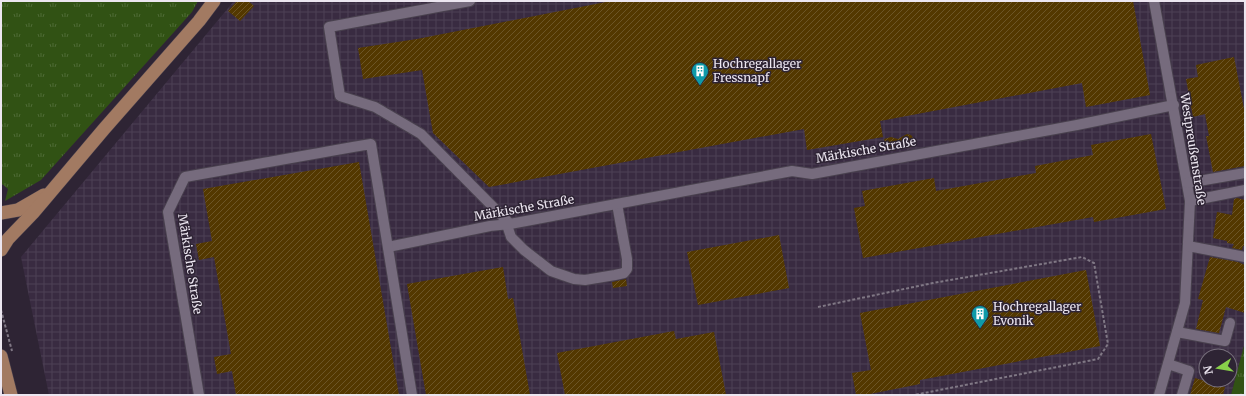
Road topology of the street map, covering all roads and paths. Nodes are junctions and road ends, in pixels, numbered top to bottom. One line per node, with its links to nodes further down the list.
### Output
1 (214, 1): 8 (main road)
2 (470, 1): 12 (street)
3 (1154, 1): 4 (street, Westpreußenstraße)
4 (1174, 105): 6 (street, Westpreußenstraße); 10 (street, Märkische Straße)
5 (1245, 172): 6 (street)
6 (1187, 184): 9 (street, Westpreußenstraße)
7 (1245, 190): 9 (street)
8 (50, 191): 11 (main road); 15 (main road)
9 (1190, 201): 14 (street, Westpreußenstraße)
10 (617, 204): 12 (street, Märkische Straße); 12 (street)
11 (1, 213)
12 (509, 224): 13 (street, Märkische Straße)
13 (388, 246): 23 (street, Märkische Straße); 24 (street)
14 (1188, 246): 16 (street); 19 (street, Westpreußenstraße)
15 (1, 250)
16 (1245, 257)
17 (818, 307): 25 (path)
18 (1230, 323): 19 (street)
19 (1177, 332): 21 (street, Westpreußenstraße)
20 (1, 356): 22 (main road)
21 (1168, 364): 26 (street, Westpreußenstraße); 27 (street)
22 (11, 395)
23 (199, 395)
24 (412, 395)
25 (914, 395)
26 (1159, 395)
27 (1182, 395)

